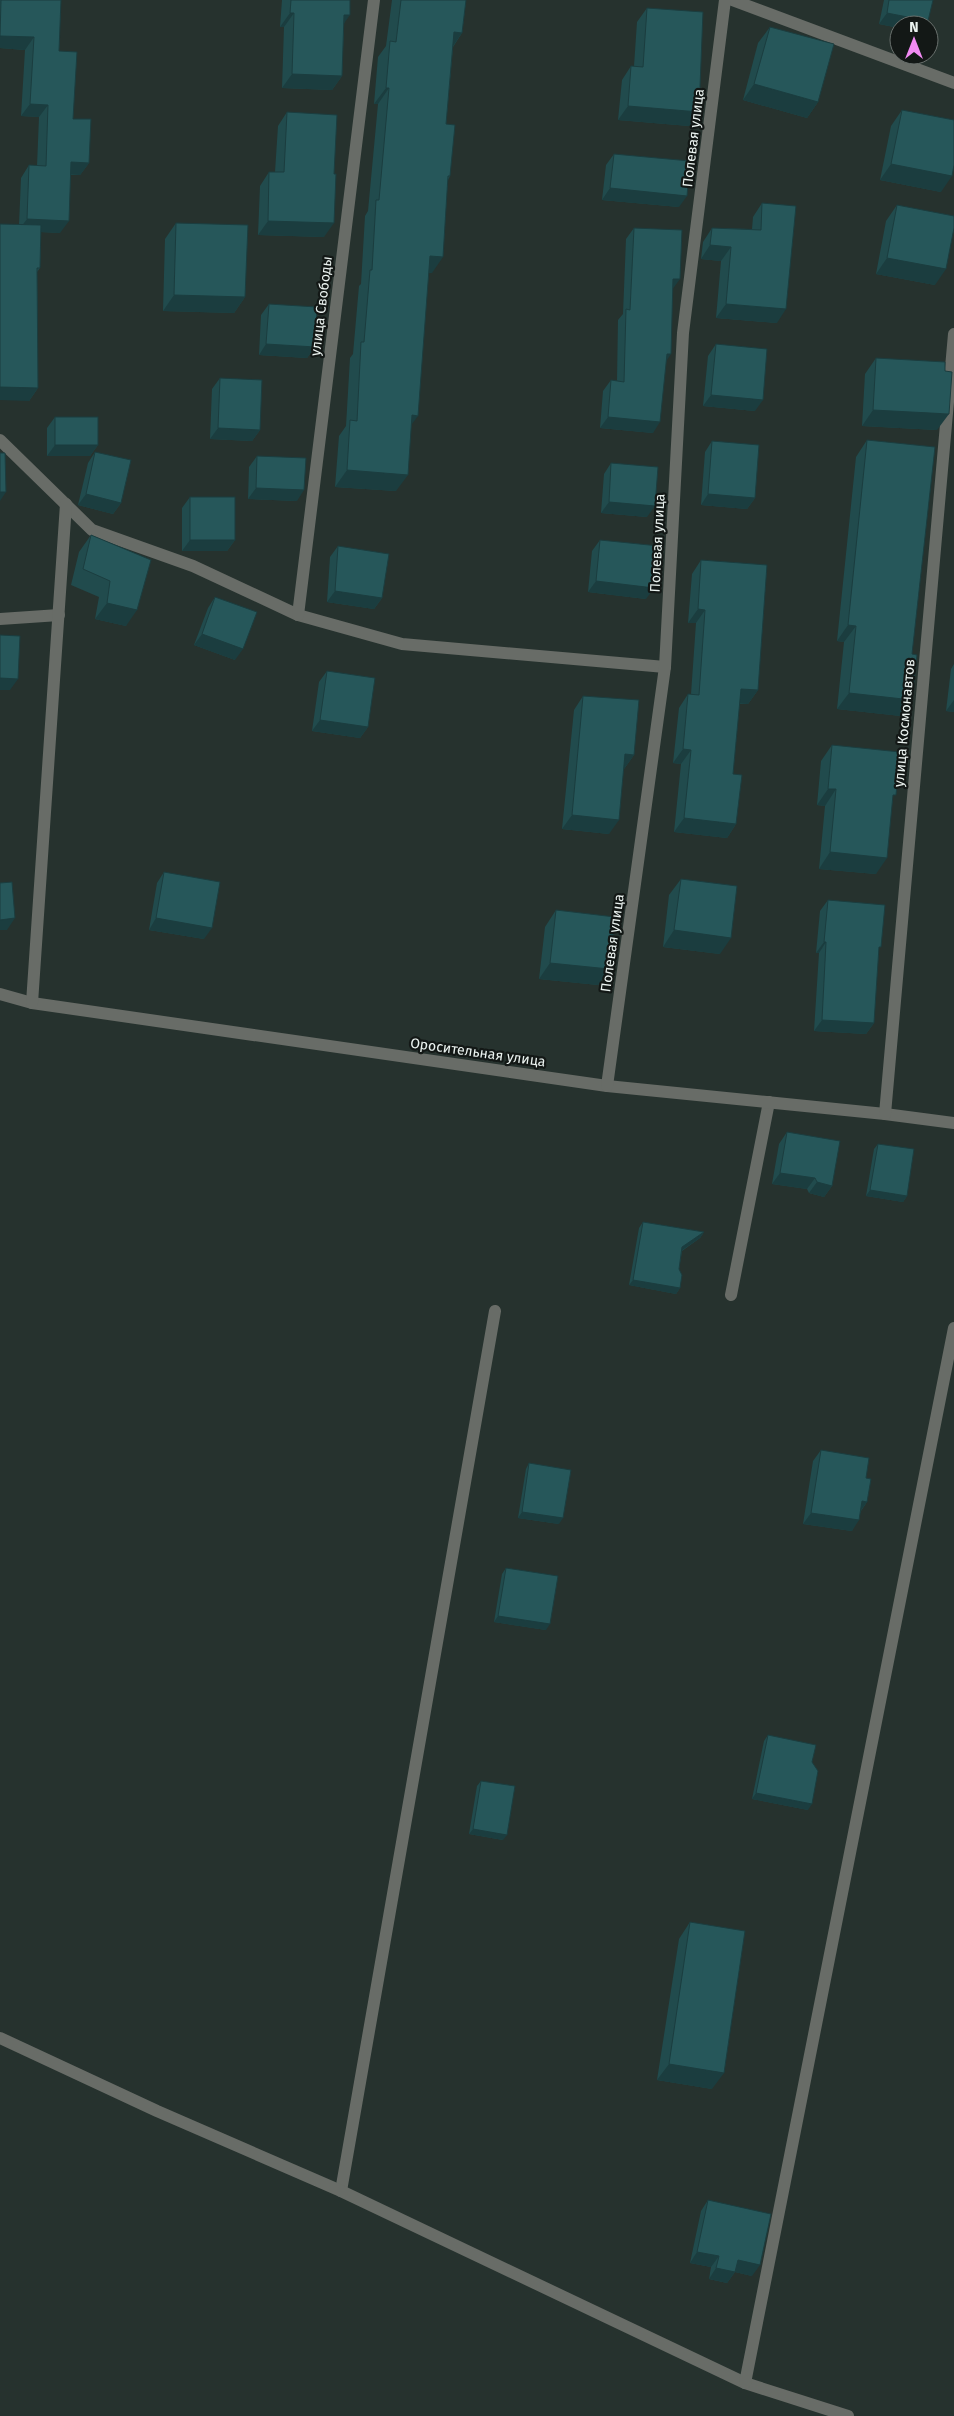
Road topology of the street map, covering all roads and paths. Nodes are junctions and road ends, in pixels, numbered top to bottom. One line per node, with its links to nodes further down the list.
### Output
1 (374, 0): 9 (street, улица Свободы)
2 (725, 0): 11 (street, Полевая улица)
3 (732, 0): 4 (street)
4 (954, 82)
5 (954, 334): 16 (street, улица Космонавтов)
6 (0, 440): 7 (street)
7 (66, 504): 8 (street); 9 (street)
8 (59, 615): 10 (street); 13 (street)
9 (298, 615): 11 (street)
10 (0, 619)
11 (665, 667): 14 (street, Полевая улица)
12 (0, 994): 13 (street, Оросительная улица)
13 (32, 1003): 14 (street, Оросительная улица)
14 (607, 1086): 15 (street, Оросительная улица)
15 (769, 1102): 16 (street, Оросительная улица); 18 (street)
16 (885, 1114): 17 (street, Оросительная улица)
17 (954, 1124)
18 (731, 1295)
19 (495, 1311): 22 (street)
20 (954, 1328): 23 (street)
21 (0, 2038): 22 (street)
22 (341, 2191): 23 (street)
23 (745, 2383): 24 (street)
24 (848, 2416)

